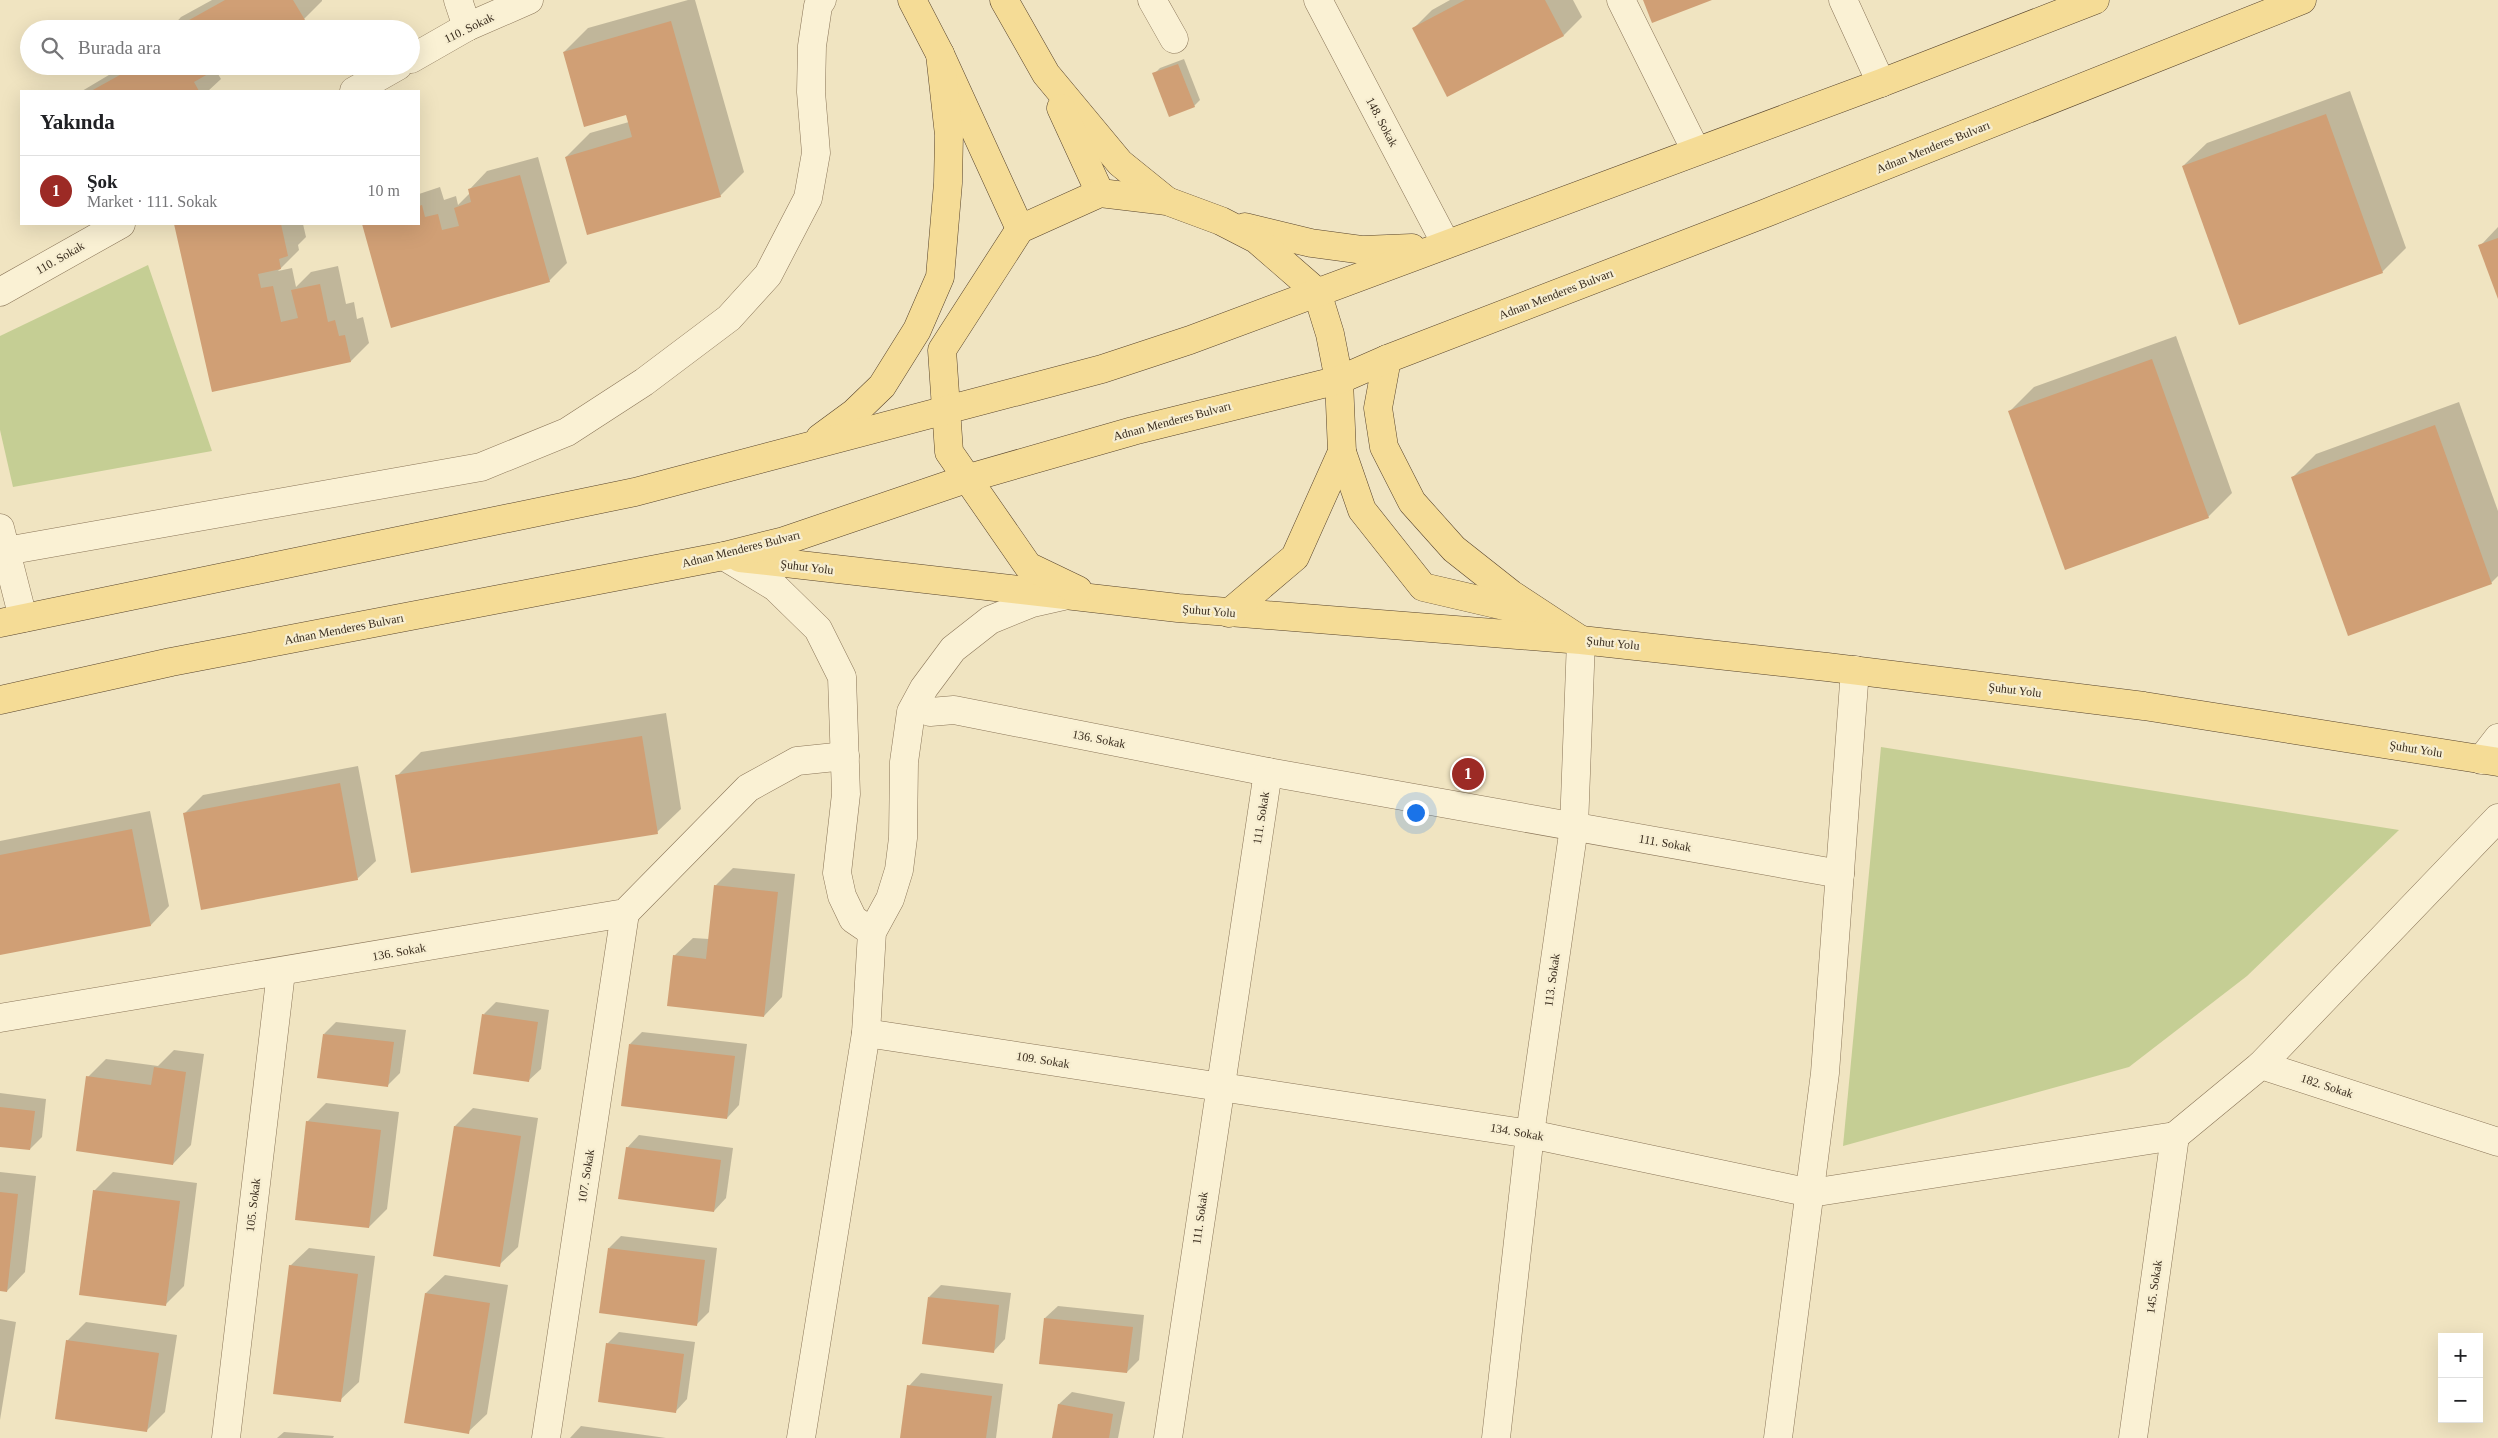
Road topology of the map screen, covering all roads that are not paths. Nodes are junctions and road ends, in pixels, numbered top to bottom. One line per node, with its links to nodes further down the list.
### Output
1 (458, 0): 12 (street)
2 (529, 0): 12 (street, 110. Sokak)
3 (822, 0): 35 (street)
4 (912, 0): 15 (main road)
5 (1004, 0): 16 (main road)
6 (1152, 0): 13 (street)
7 (1318, 0): 26 (street, 148. Sokak)
8 (1621, 0): 20 (street)
9 (1843, 0): 18 (street)
10 (2096, 0): 18 (main road)
11 (2302, 0): 29 (main road, Adnan Menderes Bulvarı)
12 (467, 27): 14 (street, 110. Sokak)
13 (1174, 38)
14 (420, 54)
15 (940, 54): 25 (main road); 32 (main road)
16 (1046, 74): 21 (main road); 22 (main road)
17 (382, 75): 19 (street)
18 (1881, 83): 20 (main road)
19 (356, 90)
20 (1696, 151): 26 (main road)
21 (1100, 193): 22 (main road); 25 (main road)
22 (1167, 201): 23 (main road)
23 (1221, 221): 26 (main road); 28 (main road)
24 (119, 225): 27 (street, 110. Sokak)
25 (1020, 229): 31 (main road)
26 (1446, 244): 28 (main road)
27 (0, 292)
28 (1317, 292): 30 (main road); 31 (main road)
29 (1387, 359): 30 (main road, Adnan Menderes Bulvarı); 40 (main road)
30 (1339, 380): 33 (main road); 34 (main road, Adnan Menderes Bulvarı)
31 (946, 410): 32 (main road); 34 (main road)
32 (810, 446): 41 (main road)
33 (1342, 452): 39 (main road); 40 (main road)
34 (968, 478): 36 (main road, Adnan Menderes Bulvarı); 38 (main road)
35 (3, 539): 41 (street)
36 (724, 556): 37 (main road, Şuhut Yolu); 44 (main road, Adnan Menderes Bulvarı); 47 (street)
37 (1067, 596): 38 (main road, Şuhut Yolu); 54 (street)
38 (1100, 600): 39 (main road, Şuhut Yolu)
39 (1229, 613): 42 (main road, Şuhut Yolu)
40 (1542, 615): 42 (main road)
41 (12, 620)
42 (1581, 640): 43 (main road, Şuhut Yolu); 51 (street, 113. Sokak)
43 (1855, 670): 48 (main road, Şuhut Yolu); 52 (street)
44 (0, 700)
45 (930, 712): 49 (street, 136. Sokak)
46 (2498, 738): 48 (street)
47 (844, 756): 53 (street); 54 (street)
48 (2489, 761)
49 (1268, 772): 51 (street, 111. Sokak); 59 (street, 111. Sokak)
50 (2498, 818): 58 (street)
51 (1574, 827): 52 (street, 111. Sokak); 60 (street, 113. Sokak)
52 (1840, 874): 63 (street)
53 (625, 913): 55 (street, 136. Sokak); 65 (street, 107. Sokak)
54 (872, 932): 57 (street)
55 (281, 972): 56 (street, 136. Sokak); 64 (street, 105. Sokak)
56 (0, 1018)
57 (866, 1033): 59 (street, 109. Sokak); 66 (street)
58 (2261, 1065): 61 (street); 62 (street, 182. Sokak)
59 (1220, 1087): 60 (street, 134. Sokak); 67 (street, 111. Sokak)
60 (1530, 1134): 63 (street, 134. Sokak); 68 (street, 113. Sokak)
61 (2175, 1136): 63 (street); 70 (street, 145. Sokak)
62 (2498, 1142)
63 (1811, 1192): 69 (street)
64 (226, 1438)
65 (546, 1438)
66 (801, 1438)
67 (1168, 1438)
68 (1496, 1438)
69 (1778, 1438)
70 (2133, 1438)

